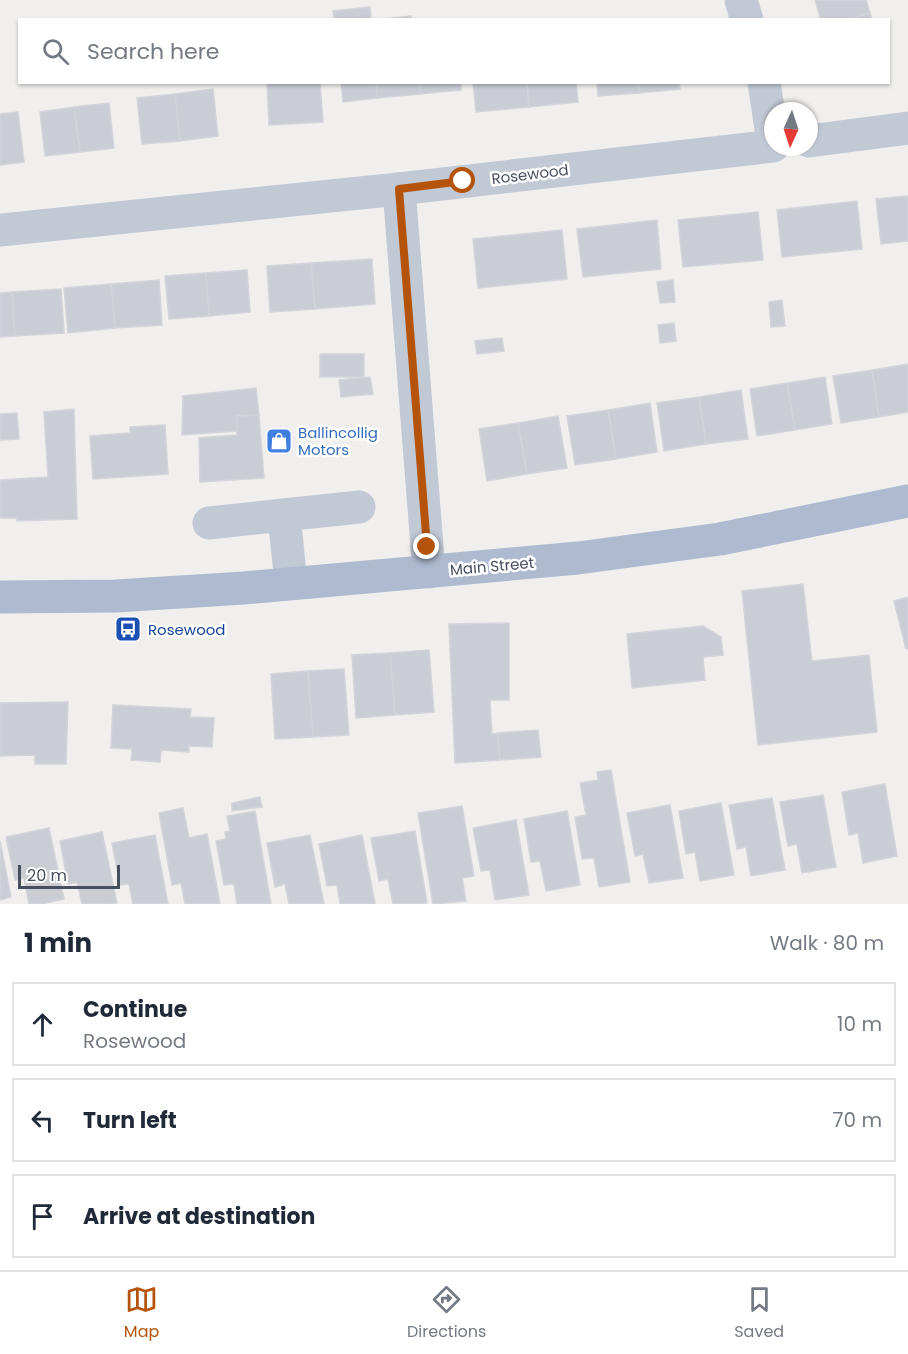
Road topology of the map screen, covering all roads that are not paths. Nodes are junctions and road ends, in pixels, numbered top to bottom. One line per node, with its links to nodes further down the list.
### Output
1 (741, 0): 2 (street)
2 (746, 18)
3 (764, 84): 4 (street, Rosewood)
4 (767, 102)
5 (908, 128): 6 (street)
6 (818, 140)
7 (764, 145): 8 (street, Rosewood)
8 (399, 189): 9 (street, Rosewood); 14 (street)
9 (0, 230)
10 (908, 501): 14 (main road, Main Street)
11 (359, 507): 12 (street)
12 (284, 515): 13 (street); 15 (street)
13 (209, 524)
14 (429, 572): 15 (main road, Main Street)
15 (291, 583): 16 (main road, Main Street)
16 (0, 597)

